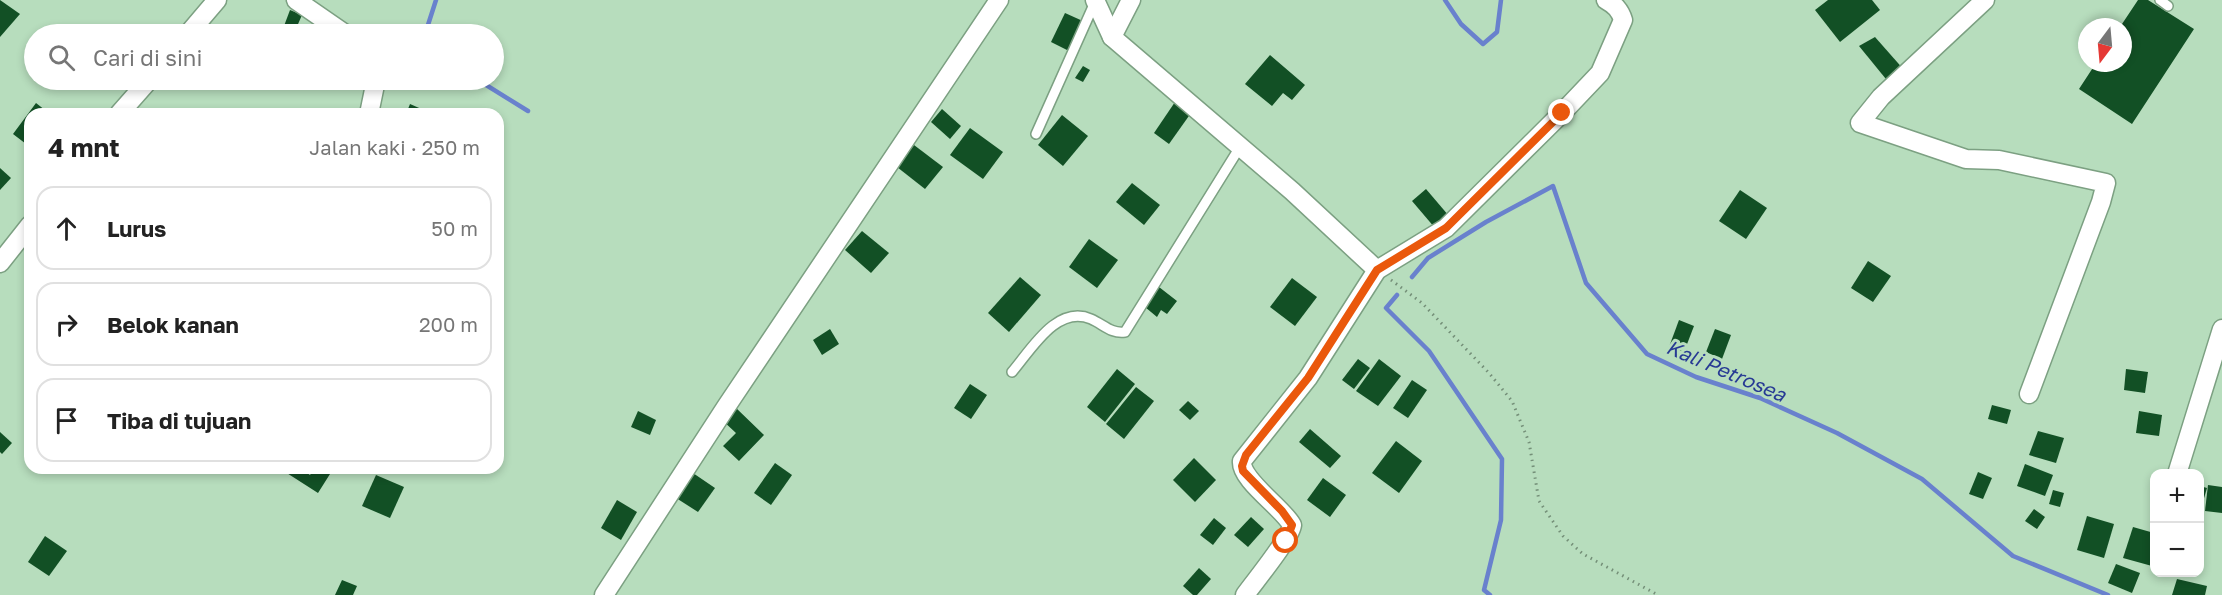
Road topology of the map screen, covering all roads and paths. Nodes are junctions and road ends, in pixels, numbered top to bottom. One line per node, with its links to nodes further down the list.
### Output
1 (218, 0): 8 (street)
2 (296, 0): 9 (street)
3 (999, 0): 24 (street)
4 (1095, 0): 10 (street); 15 (lane)
5 (1131, 0): 10 (street)
6 (1606, 0): 19 (street)
7 (1984, 0): 22 (street)
8 (197, 24)
9 (331, 24)
10 (1112, 37): 16 (street)
11 (140, 90): 13 (street)
12 (374, 90): 14 (street)
13 (124, 108)
14 (370, 108)
15 (1036, 134)
16 (1240, 147): 19 (street); 21 (lane)
17 (24, 233): 18 (street)
18 (0, 263)
19 (1377, 270): 25 (street); 26 (path)
20 (2222, 329): 23 (street)
21 (1012, 372)
22 (2029, 394)
23 (2179, 469)
24 (604, 595)
25 (1245, 595)
26 (1658, 595)

